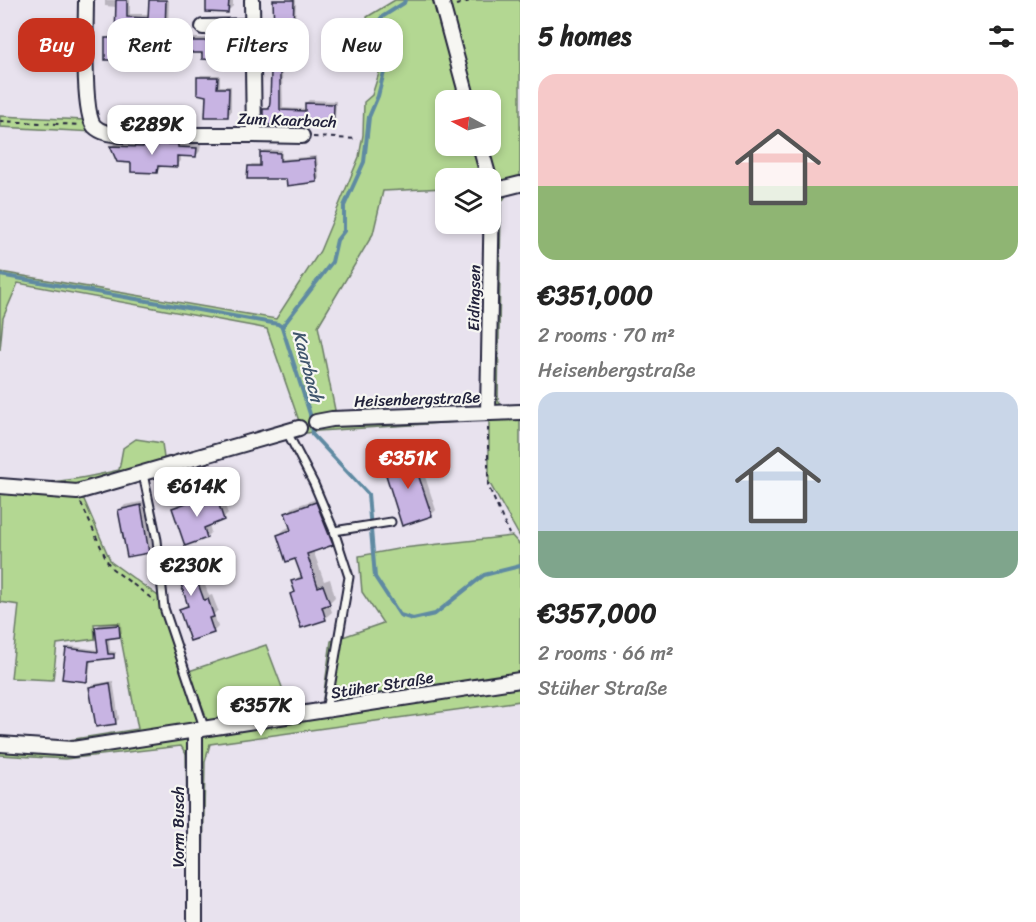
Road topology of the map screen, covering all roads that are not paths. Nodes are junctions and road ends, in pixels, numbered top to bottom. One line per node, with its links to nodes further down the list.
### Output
1 (86, 0): 7 (street, Zum Kaarbach)
2 (252, 0): 4 (street)
3 (442, 4): 6 (street)
4 (253, 18)
5 (253, 72): 7 (street)
6 (465, 90)
7 (254, 135): 8 (street, Zum Kaarbach)
8 (302, 136)
9 (520, 184): 10 (street)
10 (501, 185)
11 (490, 234): 13 (street, Eidingsen)
12 (520, 412): 13 (street, Heisenbergstraße)
13 (488, 413): 14 (street, Heisenbergstraße)
14 (316, 422)
15 (293, 430): 16 (street); 19 (lane)
16 (143, 474): 17 (street); 22 (lane)
17 (0, 486)
18 (391, 522): 19 (lane)
19 (334, 531): 21 (lane)
20 (520, 680): 21 (street, Stüher Straße)
21 (326, 711): 22 (street, Stüher Straße)
22 (200, 731): 23 (street, Stüher Straße); 24 (street, Vorm Busch)
23 (0, 744)
24 (195, 922)

